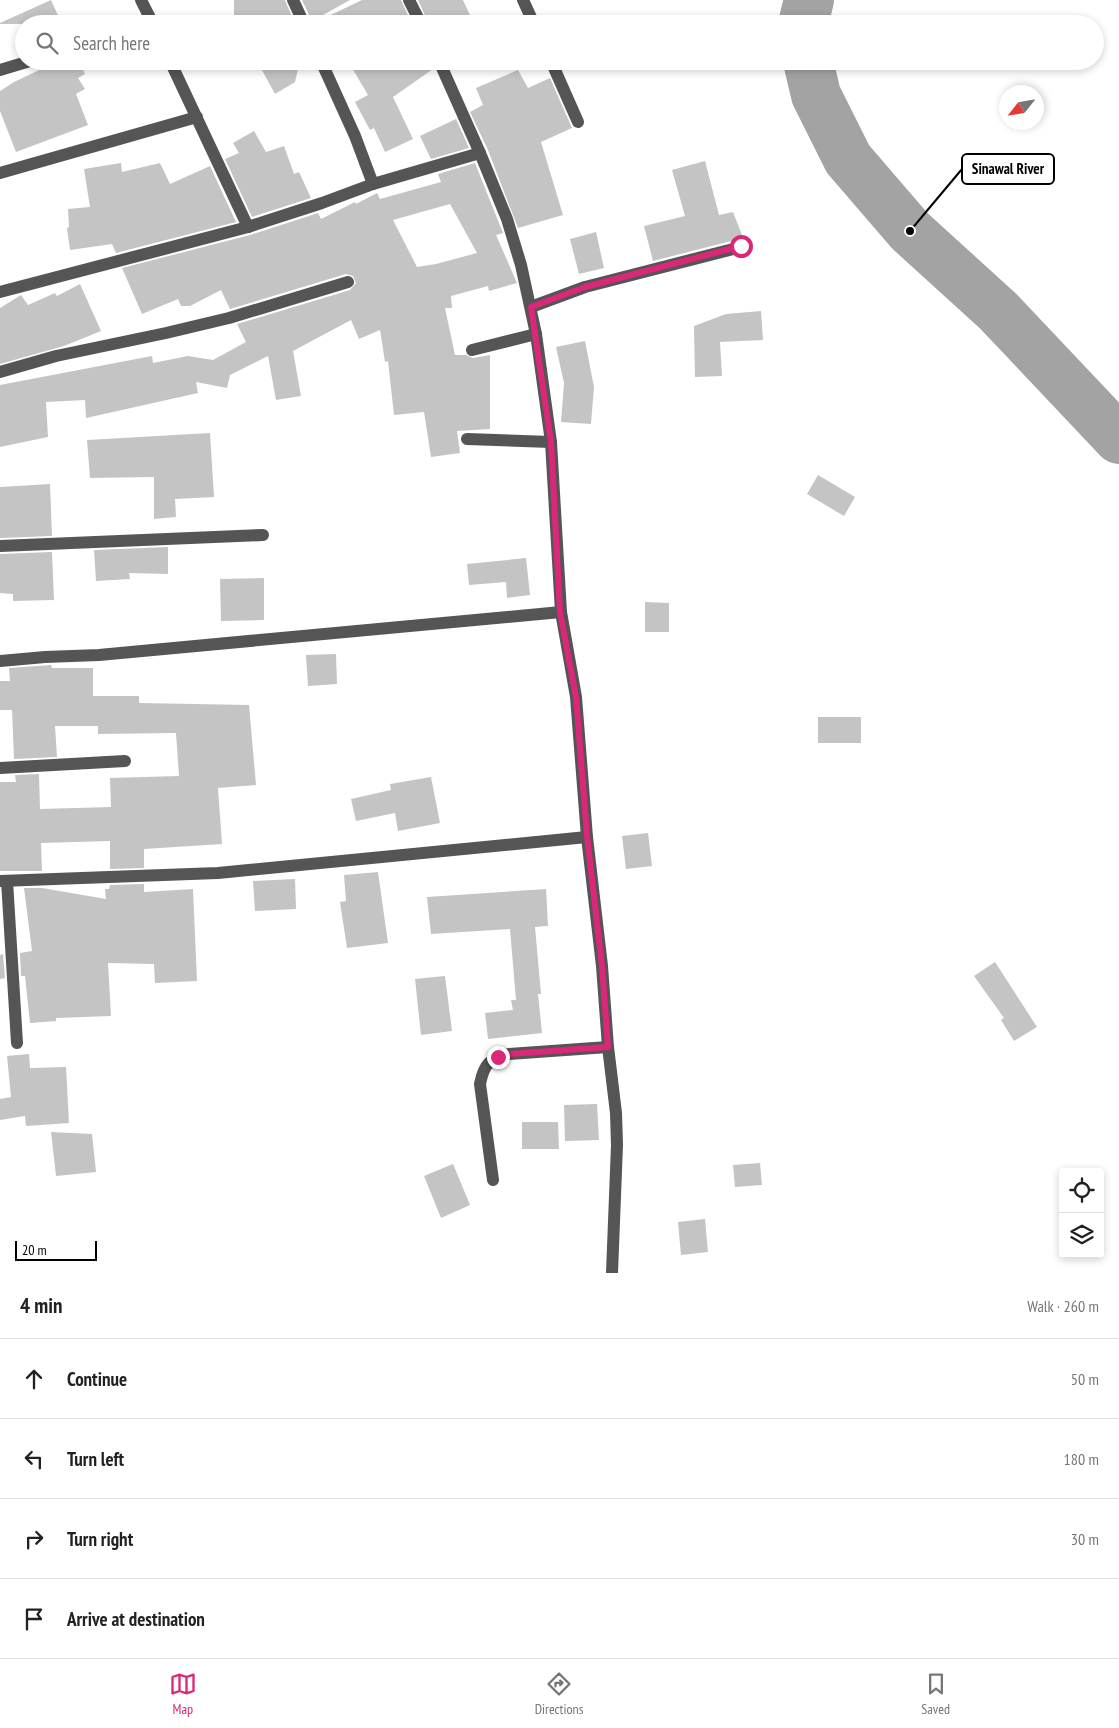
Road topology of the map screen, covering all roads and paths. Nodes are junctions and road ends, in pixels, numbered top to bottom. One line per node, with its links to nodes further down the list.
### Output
1 (141, 0): 5 (street)
2 (293, 0): 6 (street)
3 (409, 0): 7 (street)
4 (523, 0): 8 (street)
5 (148, 15)
6 (300, 15)
7 (416, 15)
8 (530, 15)
9 (15, 66): 10 (street)
10 (0, 70)
11 (174, 70): 15 (street)
12 (325, 70): 19 (street)
13 (443, 70): 17 (street)
14 (555, 70): 16 (street)
15 (197, 117): 18 (street); 20 (street)
16 (578, 122)
17 (480, 153): 19 (street); 24 (street)
18 (0, 173)
19 (373, 184): 20 (street)
20 (248, 227): 23 (street)
21 (741, 246): 24 (street)
22 (348, 282): 27 (street)
23 (0, 292)
24 (531, 307): 25 (street)
25 (536, 334): 26 (street); 29 (street)
26 (472, 350)
27 (0, 372)
28 (467, 440): 29 (street)
29 (551, 442): 32 (street)
30 (263, 535): 31 (street)
31 (0, 546)
32 (560, 612): 33 (street); 36 (street)
33 (0, 661)
34 (125, 761): 35 (street)
35 (0, 768)
36 (587, 836): 37 (street); 39 (street)
37 (3, 881): 38 (street)
38 (16, 1043)
39 (608, 1047): 40 (street); 41 (street)
40 (493, 1180)
41 (612, 1273)

